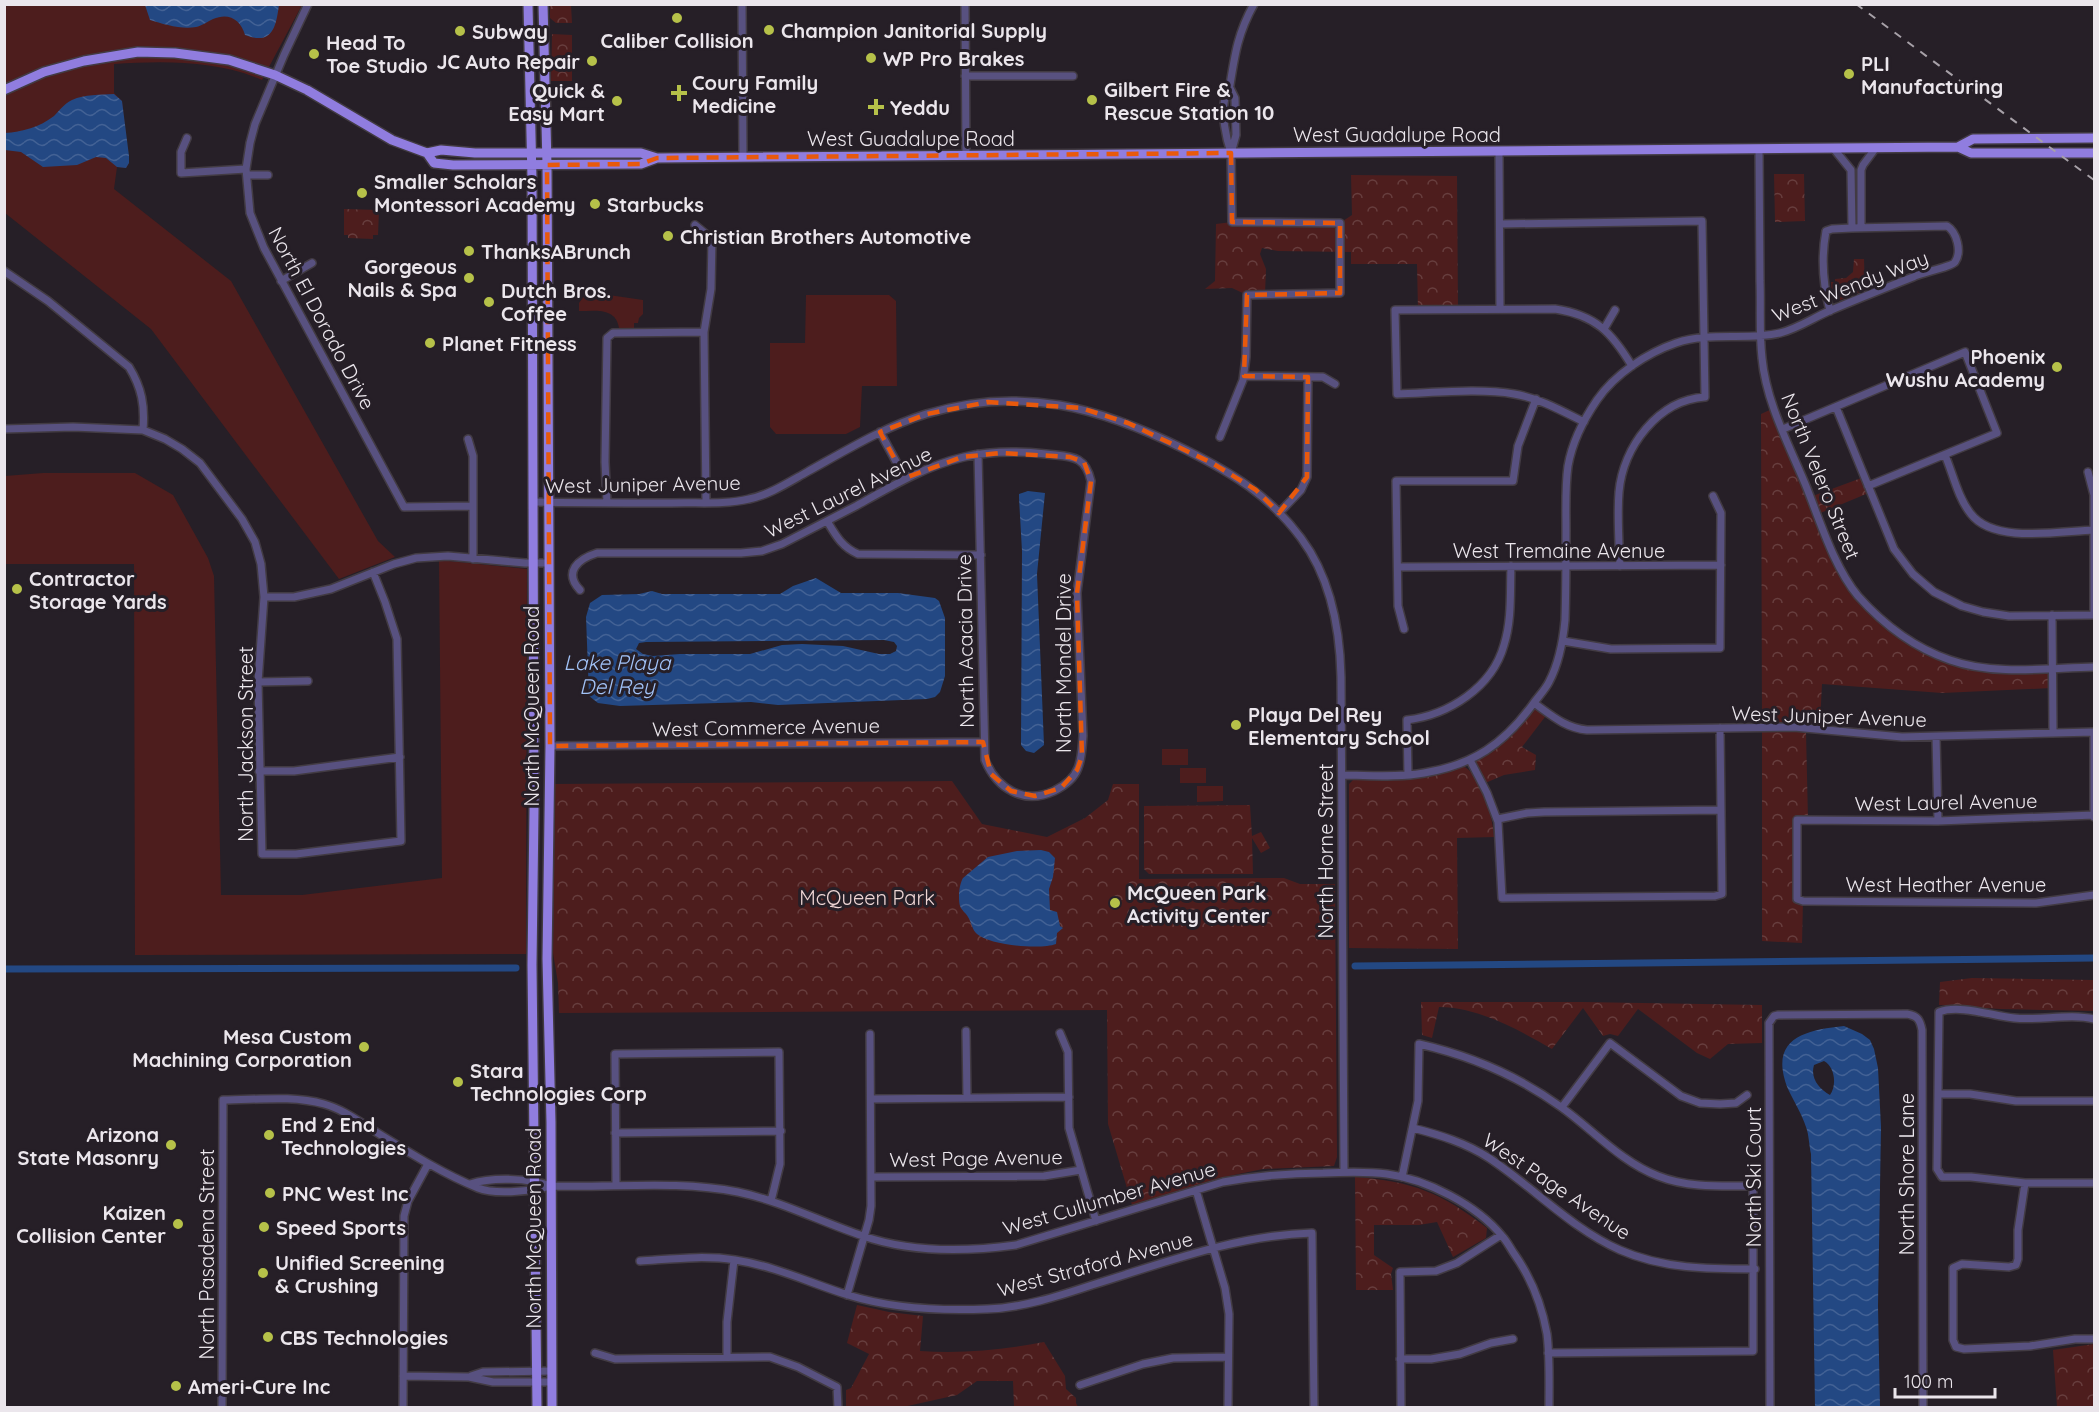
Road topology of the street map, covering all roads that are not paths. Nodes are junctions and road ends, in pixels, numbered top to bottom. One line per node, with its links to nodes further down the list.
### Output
1 (308, 4): 7 (street, North El Dorado Drive)
2 (528, 4): 21 (main road, North McQueen Road)
3 (543, 4): 22 (main road, North McQueen Road)
4 (742, 4): 24 (street)
5 (965, 4): 8 (street)
6 (1254, 4): 19 (street)
7 (276, 75): 10 (main road, West Guadalupe Road); 18 (main road, West Guadalupe Road); 28 (street, North El Dorado Drive)
8 (965, 76): 9 (street); 23 (street)
9 (1073, 76)
10 (4, 90)
11 (187, 138): 28 (street)
12 (2094, 138): 13 (main road, West Guadalupe Road)
13 (1958, 147): 16 (main road, West Guadalupe Road); 20 (main road, West Guadalupe Road)
14 (1759, 149): 15 (main road, West Guadalupe Road); 17 (main road, West Guadalupe Road); 44 (street, North Velero Street)
15 (1834, 149): 16 (main road, West Guadalupe Road); 32 (street)
16 (1875, 149): 33 (street)
17 (1499, 152): 19 (main road, West Guadalupe Road); 30 (street)
18 (427, 153): 21 (main road, West Guadalupe Road); 26 (main road, West Guadalupe Road)
19 (1231, 153): 23 (main road, West Guadalupe Road); 47 (street)
20 (2094, 153)
21 (532, 154): 22 (main road, West Guadalupe Road); 26 (main road, North McQueen Road)
22 (546, 154): 25 (main road, West Guadalupe Road); 27 (main road, North McQueen Road)
23 (966, 156): 24 (main road, West Guadalupe Road)
24 (743, 157): 25 (main road, West Guadalupe Road)
25 (657, 158): 27 (main road, West Guadalupe Road)
26 (532, 165): 27 (main road, West Guadalupe Road); 40 (main road, North McQueen Road)
27 (547, 165): 45 (main road, North McQueen Road)
28 (247, 172): 29 (street); 36 (street, North El Dorado Drive)
29 (268, 175)
30 (1500, 224): 37 (street); 43 (street)
31 (695, 225): 42 (street)
32 (1852, 228): 33 (street); 39 (street)
33 (1861, 228): 39 (street, West Wendy Way)
34 (312, 263): 36 (street)
35 (4, 271): 55 (street)
36 (281, 280): 70 (street, North El Dorado Drive)
37 (1500, 309): 41 (street); 50 (street)
38 (1615, 310): 41 (street)
39 (1830, 311): 44 (street, West Wendy Way)
40 (532, 316): 45 (main road); 66 (main road, North McQueen Road)
41 (1605, 329): 46 (street)
42 (704, 332): 67 (street); 69 (street)
43 (1703, 336): 44 (street, West Wendy Way); 46 (street, West Wendy Way); 81 (street)
44 (1761, 336): 54 (street, North Velero Street)
45 (548, 346): 68 (main road, North McQueen Road)
46 (1632, 366): 52 (street, West Wendy Way)
47 (1244, 376): 48 (street); 57 (street)
48 (1308, 377): 49 (street); 71 (street)
49 (1335, 384)
50 (1536, 399): 52 (street); 82 (street)
51 (1836, 407): 54 (street); 60 (street); 64 (street)
52 (1584, 422): 80 (street, West Wendy Way)
53 (4, 429): 55 (street)
54 (1783, 429): 91 (street, North Velero Street)
55 (143, 430): 85 (street, North Jackson Street)
56 (880, 432): 63 (street); 67 (street, West Juniper Avenue); 71 (street, West Juniper Avenue)
57 (1221, 437)
58 (468, 439): 70 (street)
59 (978, 454): 61 (street, West Laurel Avenue); 63 (street, West Laurel Avenue); 74 (street, North Acacia Drive)
60 (1945, 455): 64 (street); 73 (street)
61 (1089, 469): 106 (street, North Mondel Drive)
62 (2088, 472): 73 (street)
63 (905, 478): 72 (street, West Laurel Avenue)
64 (1868, 486): 86 (street)
65 (1713, 496): 78 (street)
66 (534, 502): 68 (street, West Juniper Avenue); 76 (main road, North McQueen Road)
67 (706, 502): 69 (street, West Juniper Avenue)
68 (548, 503): 69 (street, West Juniper Avenue); 77 (main road, North McQueen Road)
69 (607, 503)
70 (473, 506): 75 (street)
71 (1279, 513): 104 (street, North Horne Street)
72 (827, 522): 74 (street); 84 (street, West Laurel Avenue)
73 (2094, 530): 87 (street)
74 (981, 555): 99 (street, North Acacia Drive)
75 (473, 558): 76 (street); 83 (street)
76 (533, 563): 77 (street); 108 (main road, North McQueen Road)
77 (549, 563): 100 (main road, North McQueen Road)
78 (1721, 565): 81 (street, West Tremaine Avenue); 89 (street)
79 (1510, 566): 80 (street, West Tremaine Avenue); 82 (street, West Tremaine Avenue); 105 (street)
80 (1566, 566): 81 (street, West Tremaine Avenue); 89 (street, West Wendy Way)
81 (1620, 566)
82 (1398, 567): 88 (street)
83 (373, 572): 85 (street); 101 (street)
84 (580, 590)
85 (264, 597): 93 (street, North Jackson Street)
86 (2052, 615): 87 (street); 91 (street)
87 (2094, 615)
88 (1404, 629)
89 (1563, 641): 94 (street, West Wendy Way)
90 (2094, 667): 91 (street, North Velero Street)
91 (2052, 668): 96 (street)
92 (308, 681): 93 (street)
93 (258, 682): 103 (street, North Jackson Street)
94 (1534, 703): 95 (street, West Juniper Avenue); 102 (street, West Wendy Way)
95 (1720, 728): 98 (street, West Juniper Avenue); 109 (street)
96 (2053, 732): 97 (street, West Juniper Avenue); 98 (street, West Juniper Avenue)
97 (2094, 732): 110 (street)
98 (1936, 737): 112 (street)
99 (983, 742): 100 (street, West Commerce Avenue); 106 (street, North Acacia Drive)
100 (550, 746): 107 (main road, North McQueen Road)
101 (400, 757): 103 (street); 103 (street, North Jackson Street)
102 (1470, 760): 105 (street, West Wendy Way); 111 (street)
103 (259, 771)
104 (1341, 775): 105 (street, West Wendy Way); 134 (street, North Horne Street)
105 (1408, 775)
106 (1035, 795)
107 (549, 809): 108 (main road); 116 (main road, North McQueen Road)
108 (534, 810): 115 (main road, North McQueen Road)
109 (1721, 810): 111 (street); 111 (street)
110 (2094, 816): 112 (street, West Laurel Avenue)
111 (1497, 819)
112 (1938, 821): 114 (street, West Laurel Avenue)
113 (2094, 895): 114 (street, West Heather Avenue)
114 (1797, 899)
115 (532, 965): 116 (main road); 139 (main road, North McQueen Road)
116 (547, 965): 141 (main road, North McQueen Road)
117 (1841, 1015): 175 (street, North Ski Court); 176 (street, North Shore Lane)
118 (2094, 1019): 122 (street)
119 (966, 1031): 125 (street)
120 (1060, 1033): 124 (street)
121 (870, 1034): 126 (street)
122 (1938, 1094): 127 (street); 137 (street)
123 (1747, 1095): 128 (street)
124 (1069, 1097): 125 (street); 133 (street)
125 (967, 1098): 126 (street)
126 (871, 1100): 135 (street)
127 (2094, 1101)
128 (1562, 1107): 129 (street); 150 (street)
129 (1413, 1128): 136 (street); 150 (street, West Page Avenue)
130 (781, 1131): 131 (street); 131 (street); 143 (street)
131 (615, 1132): 140 (street)
132 (428, 1164): 139 (street); 161 (street); 166 (street, North Pasadena Street)
133 (1081, 1170): 135 (street, West Page Avenue); 144 (street)
134 (1344, 1172): 136 (street, West Cullumber Avenue); 142 (street, West Cullumber Avenue)
135 (871, 1177): 146 (street)
136 (1402, 1177): 145 (street, West Cullumber Avenue)
137 (2025, 1183): 138 (street); 153 (street)
138 (2094, 1183)
139 (536, 1185): 141 (street); 159 (main road, North McQueen Road)
140 (616, 1185): 141 (street, West Cullumber Avenue); 143 (street, West Cullumber Avenue)
141 (551, 1186): 160 (main road, North McQueen Road)
142 (1196, 1190): 144 (street, West Cullumber Avenue); 147 (street)
143 (771, 1201): 146 (street, West Cullumber Avenue)
144 (1096, 1221): 146 (street, West Cullumber Avenue)
145 (1502, 1235): 155 (street, West Cullumber Avenue); 158 (street)
146 (864, 1237): 151 (street)
147 (1215, 1248): 151 (street, West Straford Avenue); 157 (street); 172 (street, West Straford Avenue)
148 (734, 1260): 149 (street, West Straford Avenue); 151 (street, West Straford Avenue); 156 (street)
149 (640, 1261)
150 (1755, 1269): 155 (street)
151 (847, 1295)
152 (1513, 1339): 158 (street)
153 (2094, 1339)
154 (595, 1353): 156 (street)
155 (1548, 1353): 174 (street, West Cullumber Avenue)
156 (726, 1357): 170 (street)
157 (1227, 1357): 165 (street); 171 (street)
158 (1400, 1359): 173 (street)
159 (537, 1371): 160 (street); 162 (street); 163 (main road, North McQueen Road)
160 (552, 1371): 164 (main road, North McQueen Road)
161 (403, 1376): 162 (street); 167 (street)
162 (469, 1377): 163 (street)
163 (537, 1382): 164 (street); 168 (main road, North McQueen Road)
164 (552, 1382): 169 (main road, North McQueen Road)
165 (1080, 1385)
166 (222, 1407)
167 (403, 1407)
168 (537, 1407)
169 (552, 1407)
170 (838, 1407)
171 (1228, 1407)
172 (1314, 1407)
173 (1401, 1407)
174 (1549, 1407)
175 (1770, 1407)
176 (1923, 1407)

